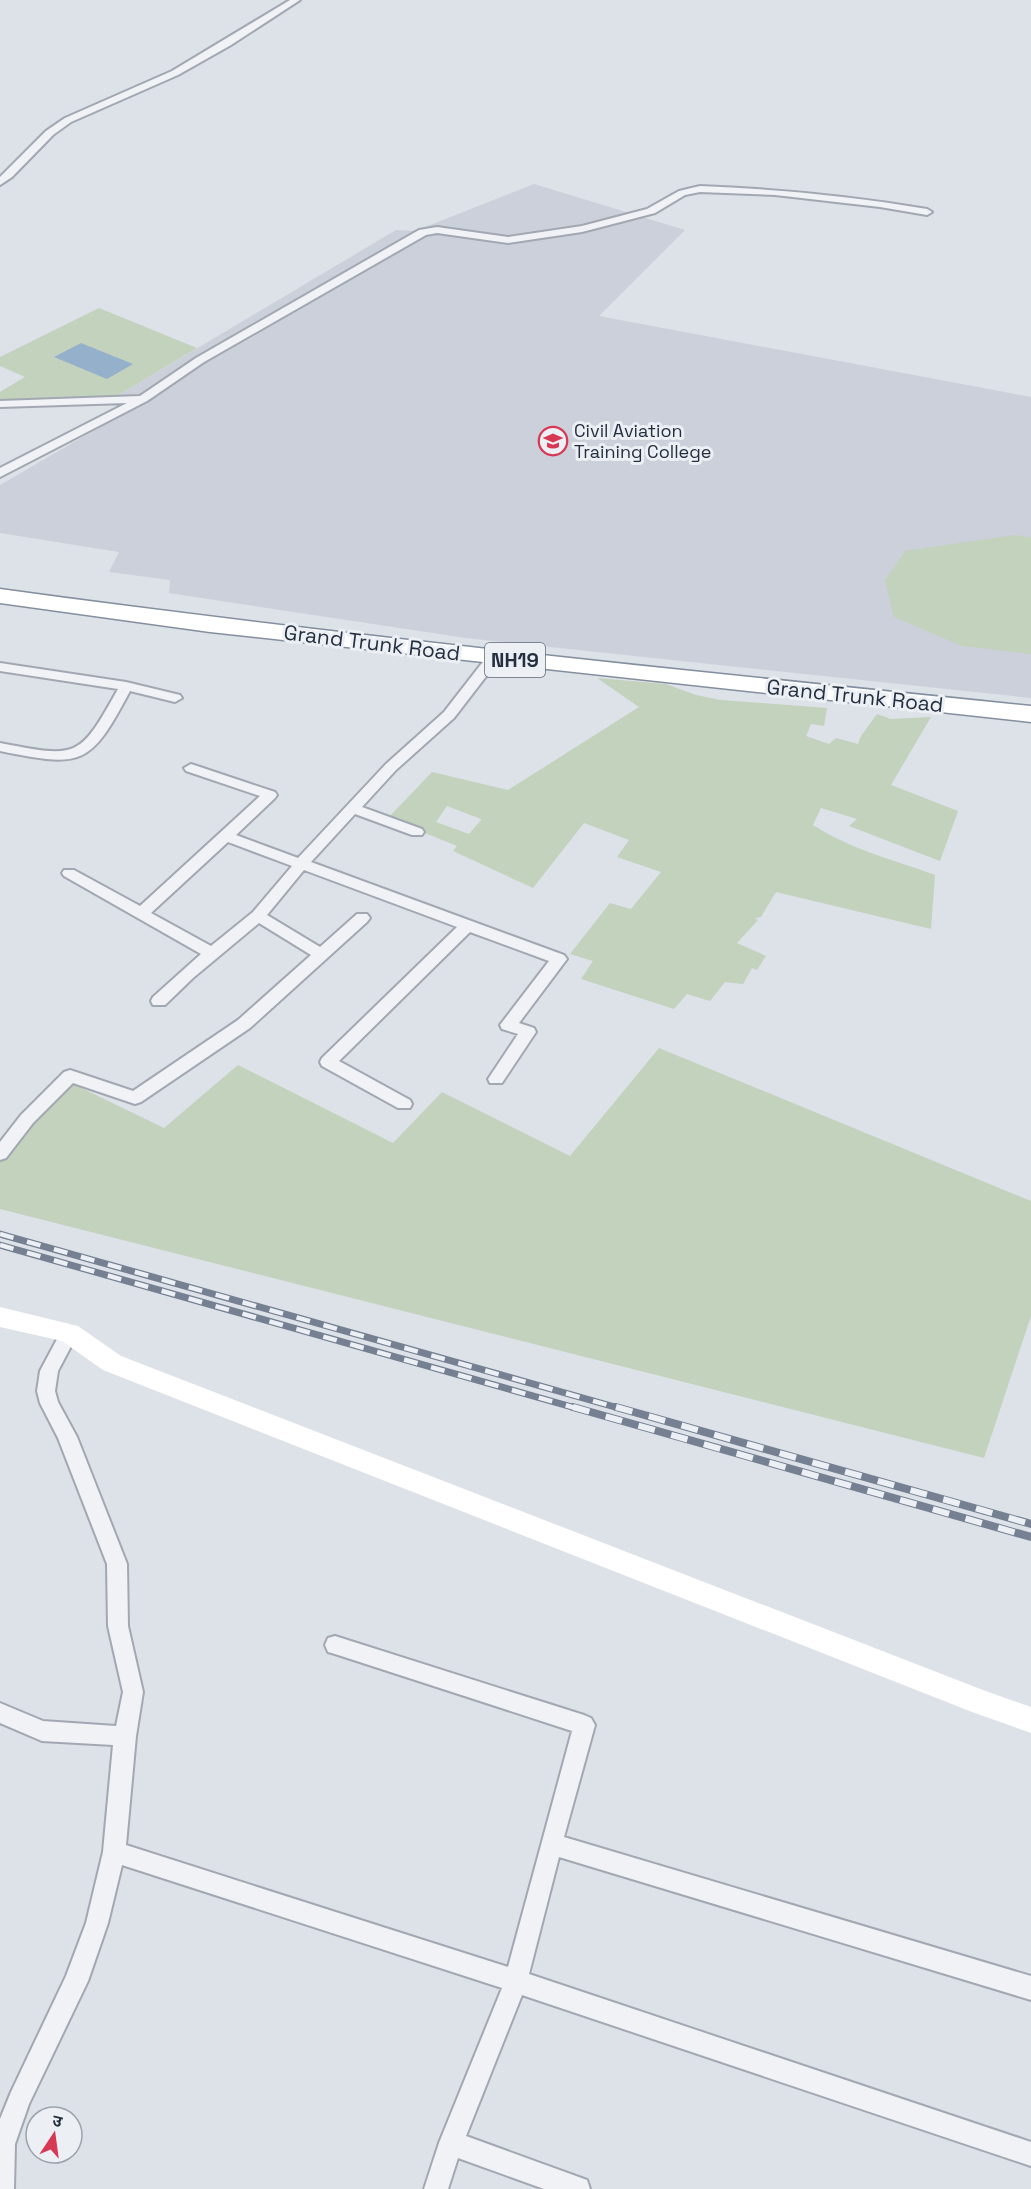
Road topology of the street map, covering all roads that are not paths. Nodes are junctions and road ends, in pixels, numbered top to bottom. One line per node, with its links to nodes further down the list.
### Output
1 (296, 0): 2 (street)
2 (0, 182)
3 (927, 212): 4 (street)
4 (143, 399): 5 (street); 6 (street)
5 (0, 404)
6 (0, 473)
7 (0, 587): 13 (highway, Grand Trunk Road / NH19)
8 (0, 596): 9 (highway, Grand Trunk Road / NH19)
9 (494, 657): 14 (highway, Grand Trunk Road / NH19); 17 (street)
10 (0, 667): 11 (street)
11 (126, 686): 12 (street); 15 (street)
12 (175, 698)
13 (1031, 703)
14 (1031, 714)
15 (0, 747)
16 (191, 768): 19 (street)
17 (352, 808): 18 (street); 20 (street)
18 (417, 832)
19 (225, 836): 20 (street); 22 (street)
20 (302, 863): 23 (street); 25 (street)
21 (69, 873): 22 (street)
22 (142, 913): 26 (street)
23 (258, 916): 26 (street); 27 (street)
24 (362, 918): 27 (street)
25 (468, 925): 29 (street); 30 (street)
26 (211, 953): 28 (street)
27 (321, 954): 31 (street)
28 (159, 1001)
29 (496, 1079)
30 (404, 1104)
31 (0, 1154)
32 (0, 1317): 33 (main road)
33 (69, 1333): 36 (main road); 37 (street)
34 (335, 1645): 38 (street)
35 (0, 1713): 37 (street)
36 (1031, 1720)
37 (125, 1736): 39 (street)
38 (551, 1844): 40 (street); 41 (street)
39 (114, 1852): 40 (street); 44 (street)
40 (516, 1981): 42 (street); 43 (street)
41 (1031, 1988)
42 (451, 2143): 45 (street); 46 (street)
43 (1031, 2154)
44 (2, 2189)
45 (436, 2189)
46 (578, 2189)

